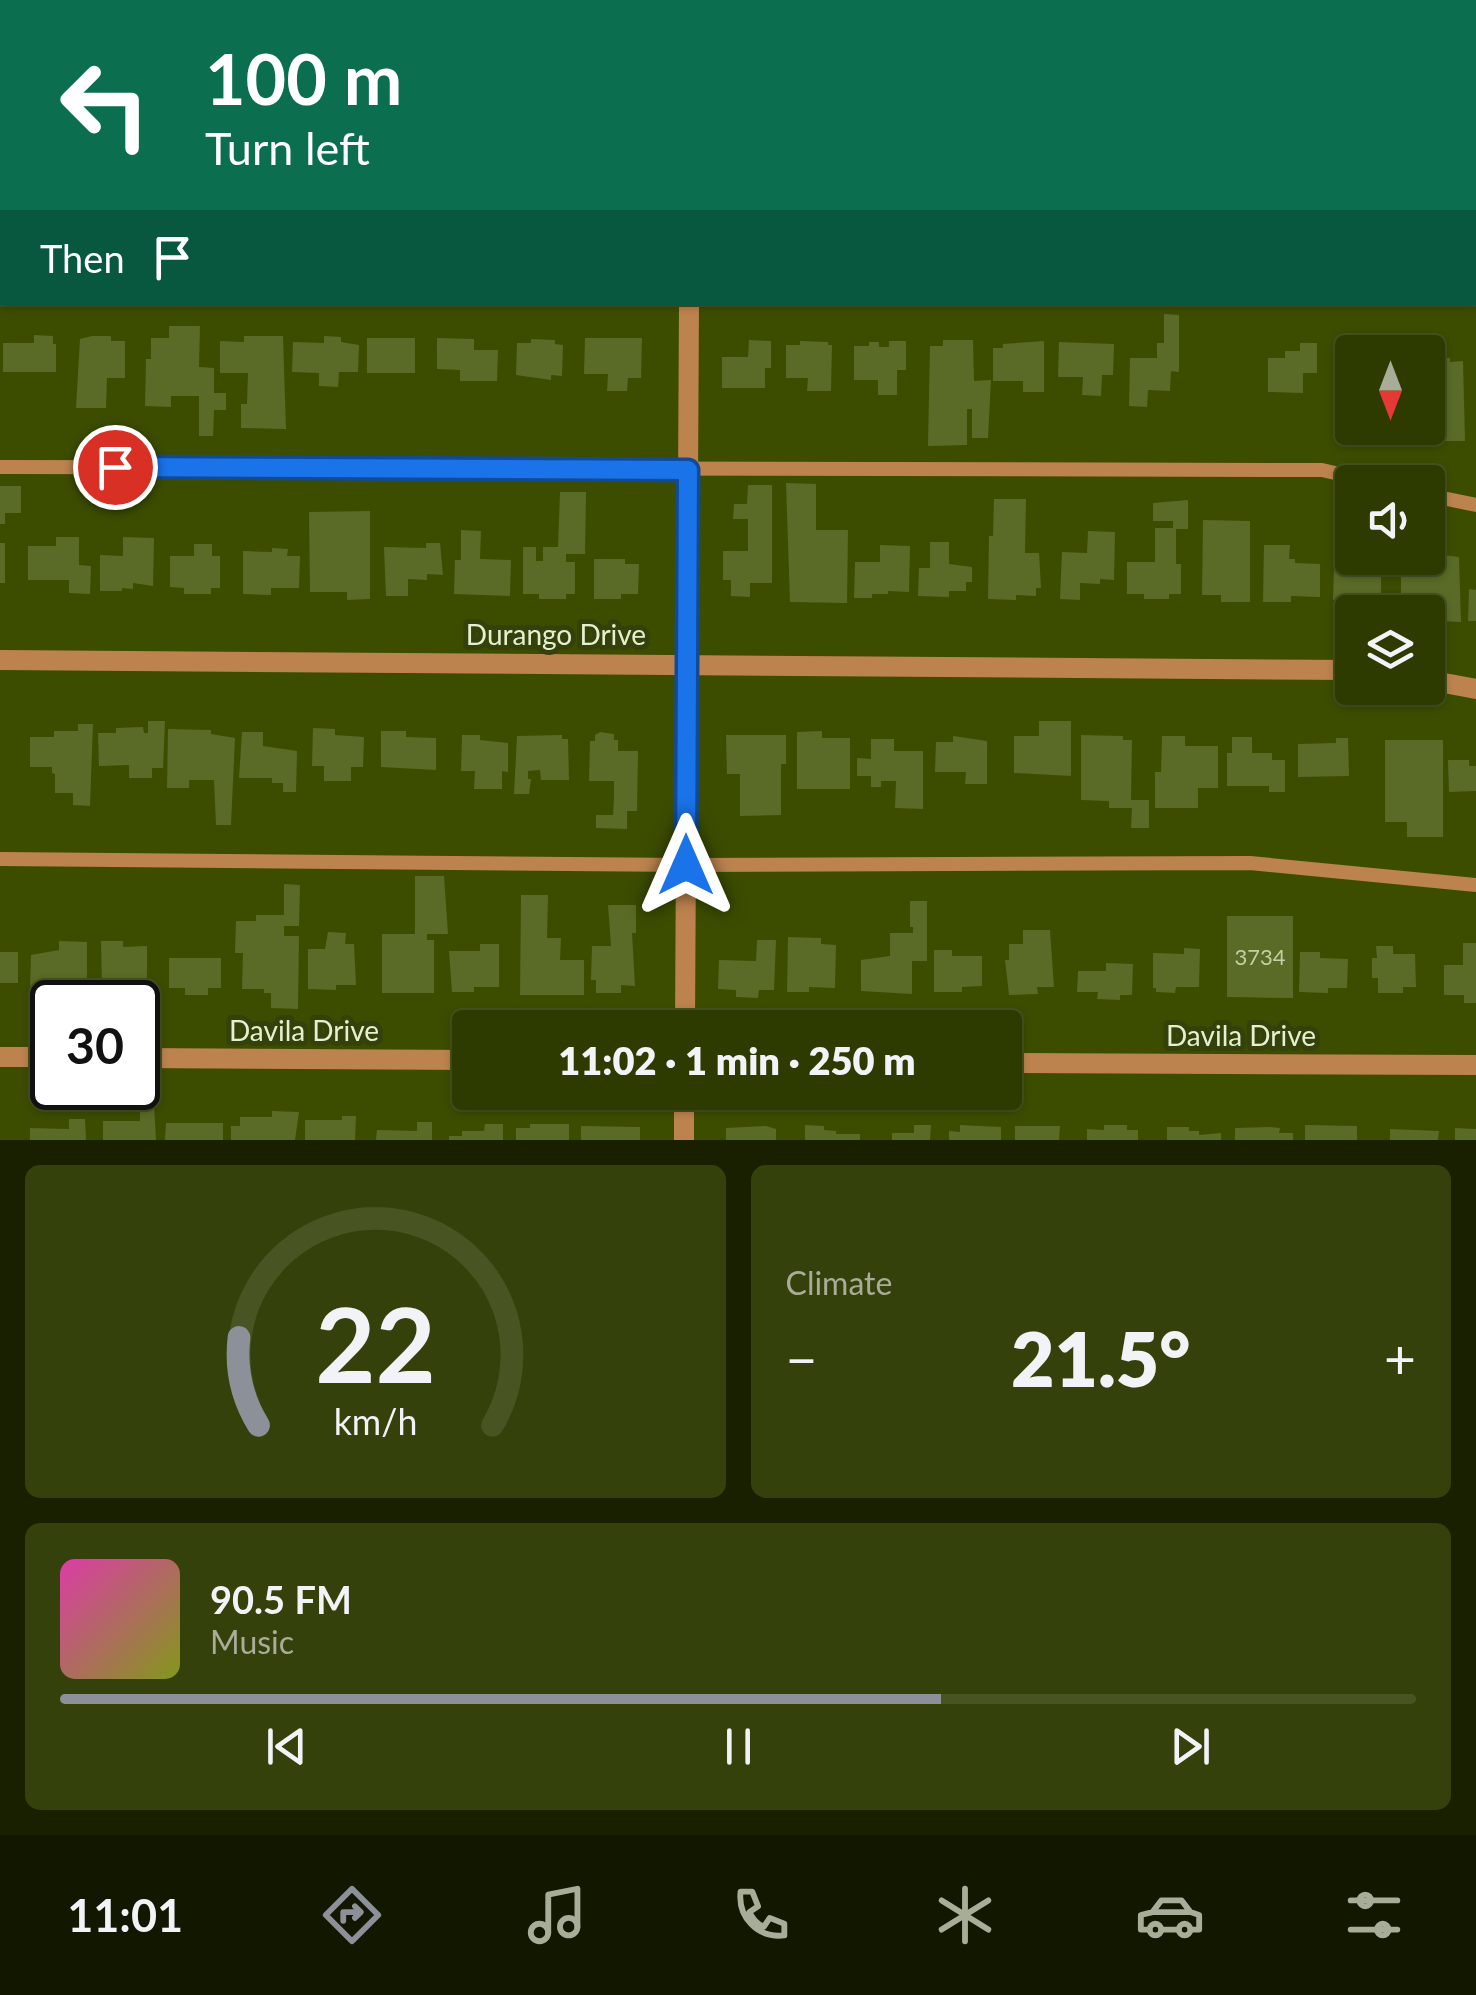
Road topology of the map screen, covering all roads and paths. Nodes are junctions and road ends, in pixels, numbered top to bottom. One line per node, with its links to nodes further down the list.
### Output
1 (689, 305): 3 (street)
2 (0, 466): 3 (lane)
3 (688, 470): 4 (lane); 8 (street)
4 (1335, 473)
5 (1445, 499): 6 (lane)
6 (1476, 505)
7 (0, 660): 8 (street, Durango Drive)
8 (687, 664): 9 (street, Durango Drive); 13 (street)
9 (1335, 670)
10 (1445, 683): 11 (street)
11 (1476, 689)
12 (0, 859): 13 (lane)
13 (686, 865): 14 (lane); 15 (street)
14 (1476, 885)
15 (685, 1010)
16 (0, 1057): 17 (street)
17 (30, 1057)
18 (160, 1058): 19 (street, Davila Drive)
19 (452, 1060)
20 (1022, 1063): 21 (street, Davila Drive)
21 (1476, 1065)
22 (684, 1110): 23 (street)
23 (684, 1140)

